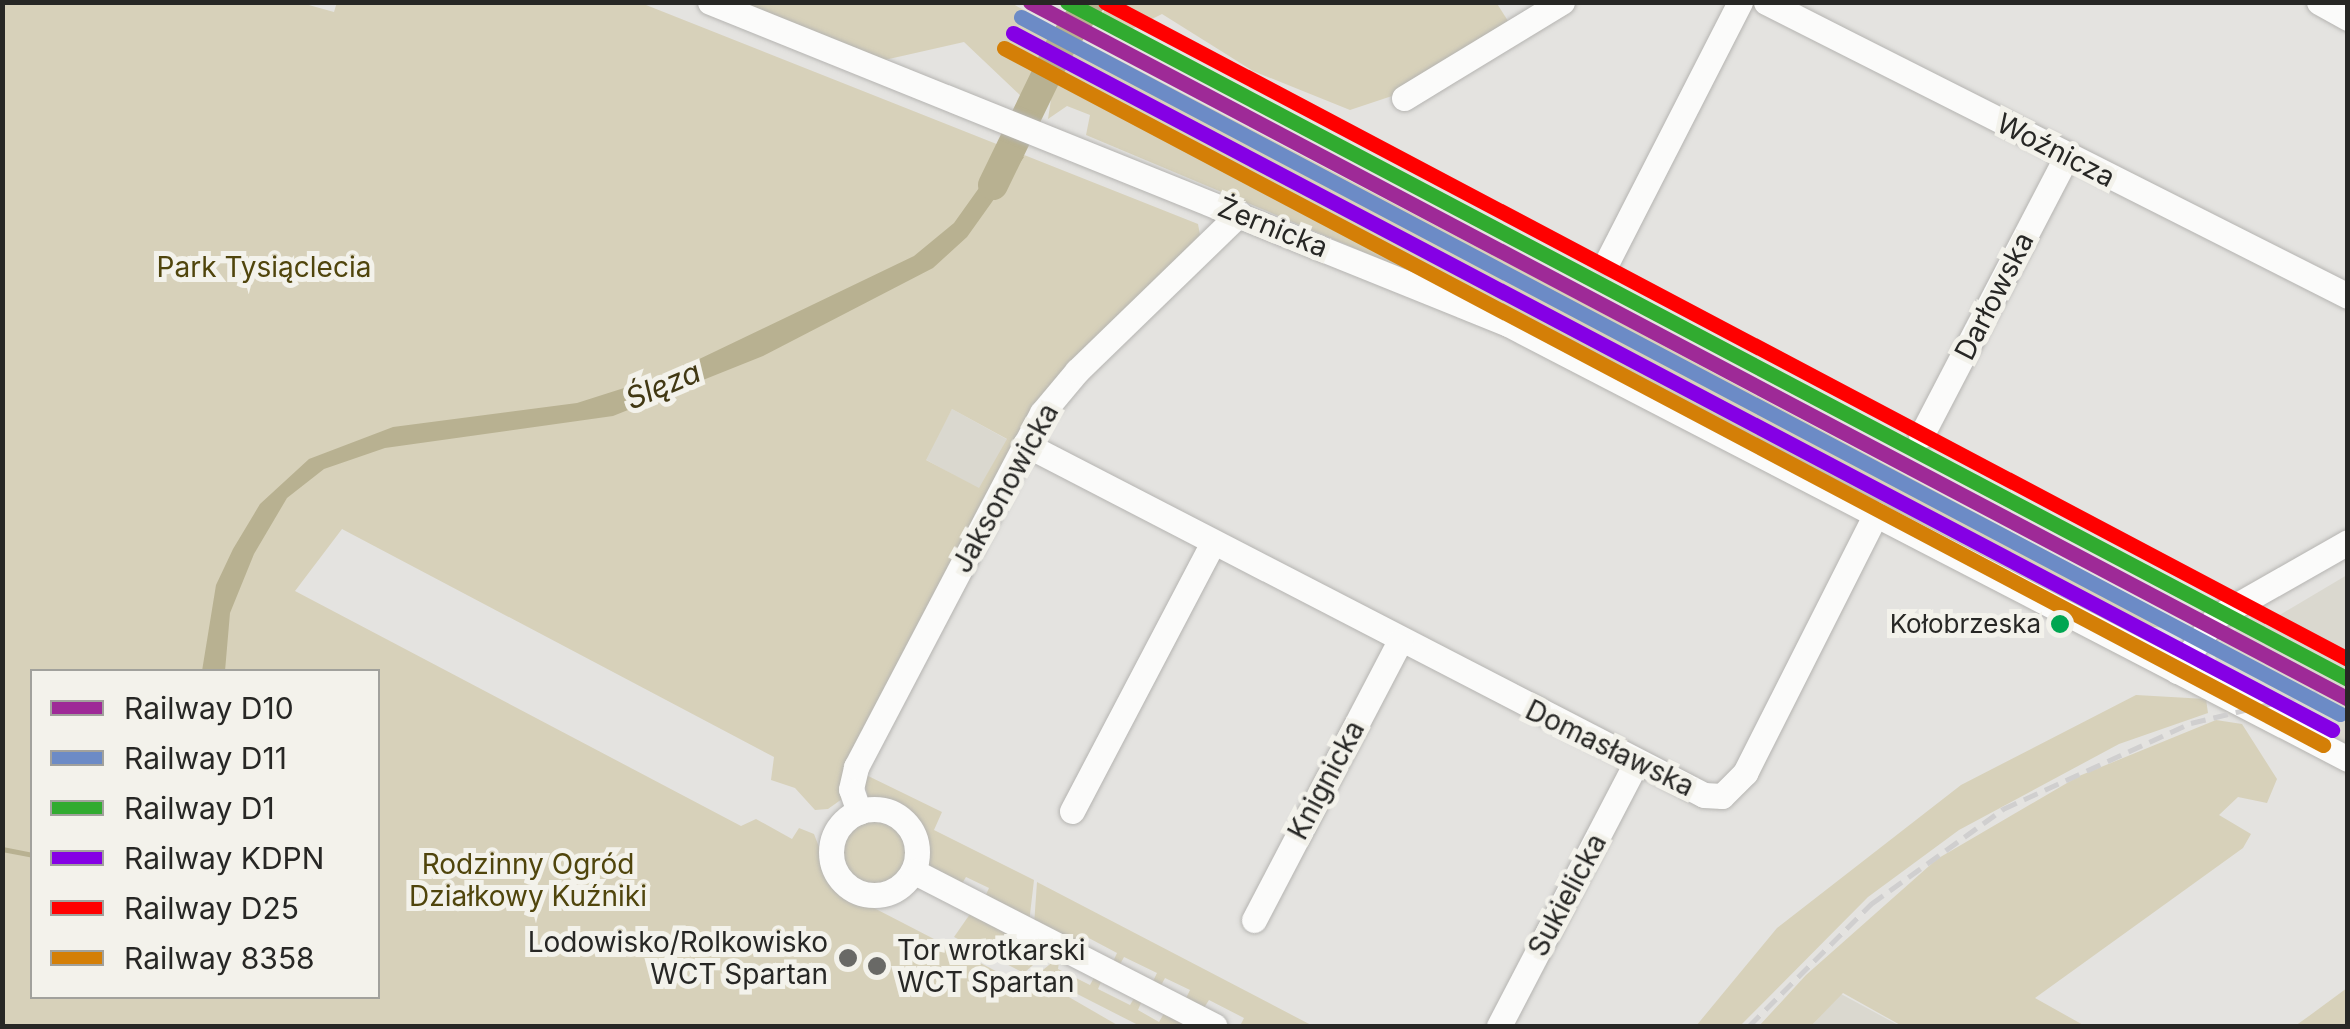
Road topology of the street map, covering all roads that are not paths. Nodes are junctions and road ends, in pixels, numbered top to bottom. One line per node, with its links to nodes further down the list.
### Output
1 (710, 2): 9 (street, Żernicka)
2 (1562, 2): 7 (street)
3 (1740, 2): 10 (street)
4 (1766, 2): 8 (street, Woźnicza)
5 (2319, 2): 6 (street)
6 (2348, 18)
7 (1404, 98)
8 (2067, 155): 11 (street, Woźnicza); 12 (street, Darłowska)
9 (1239, 214): 13 (street, Jaksonowicka); 14 (street, Żernicka)
10 (1608, 260)
11 (2348, 296)
12 (1921, 436)
13 (1024, 444): 16 (street, Domasławska); 22 (street, Jaksonowicka)
14 (1876, 514): 18 (street, Żernicka); 20 (street, Domasławska)
15 (2348, 542): 18 (street)
16 (1213, 543): 17 (street, Domasławska); 21 (street)
17 (1400, 641): 20 (street, Domasławska); 24 (street, Knignicka)
18 (2177, 671): 19 (street, Żernicka)
19 (2348, 759)
20 (1636, 764): 26 (street, Sukielicka)
21 (1072, 811)
22 (859, 812): 23 (street); 23 (street)
23 (913, 870): 25 (street)
24 (1254, 920)
25 (1216, 1026)
26 (1499, 1026)

